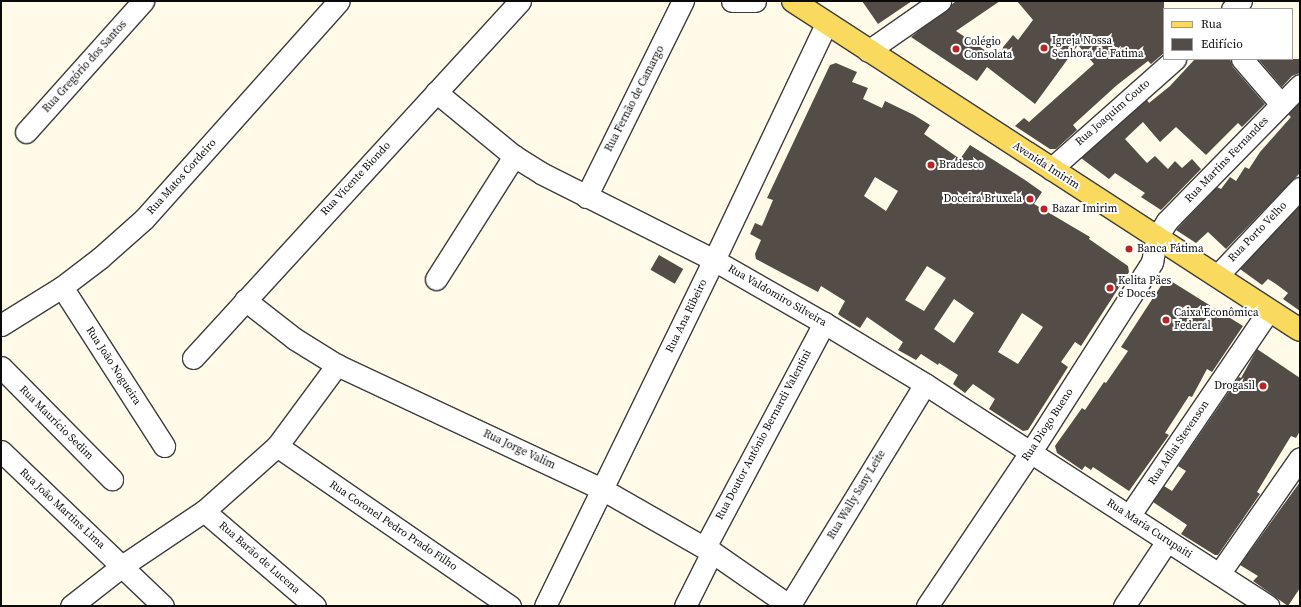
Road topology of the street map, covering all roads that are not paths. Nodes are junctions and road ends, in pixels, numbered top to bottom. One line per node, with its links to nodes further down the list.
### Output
1 (143, 1): 18 (street, Rua Gregório dos Santos)
2 (339, 1): 27 (street, Rua Matos Cordeiro)
3 (520, 1): 16 (street, Rua Vicente Biondo)
4 (684, 1): 22 (street, Rua Fernão de Camargo)
5 (732, 1): 6 (street)
6 (756, 1)
7 (793, 1): 11 (main road, Avenida Imirim)
8 (940, 1): 12 (street)
9 (1241, 1): 10 (street)
10 (1233, 8)
11 (826, 24): 12 (main road, Avenida Imirim); 24 (street, Rua Ana Ribeiro)
12 (868, 50): 20 (main road, Avenida Imirim)
13 (1174, 60): 20 (street, Rua Joaquim Couto)
14 (1243, 60): 17 (street)
15 (1300, 85): 17 (street, Rua Martins Fernandes)
16 (436, 92): 19 (street, Rua Valdomiro Silveira); 28 (street, Rua Vicente Biondo)
17 (1281, 104): 23 (street, Rua Martins Fernandes)
18 (26, 132)
19 (514, 156): 22 (street, Rua Valdomiro Silveira); 26 (street)
20 (1051, 169): 23 (main road, Avenida Imirim)
21 (1300, 188): 25 (street, Rua Porto Velho)
22 (586, 197): 24 (street, Rua Valdomiro Silveira)
23 (1157, 237): 25 (main road, Avenida Imirim); 40 (street, Rua Diogo Bueno)
24 (714, 260): 30 (street, Rua Valdomiro Silveira); 43 (street, Rua Ana Ribeiro)
25 (1217, 276): 29 (main road, Avenida Imirim)
26 (436, 279)
27 (62, 287): 31 (street, Rua Matos Cordeiro); 37 (street, Rua João Nogueira)
28 (245, 300): 33 (street, Rua Vicente Biondo); 34 (street, Rua Jorge Valim)
29 (1269, 310): 32 (main road, Avenida Imirim); 45 (street, Rua Adlai Stevenson)
30 (824, 323): 36 (street, Rua Valdomiro Silveira); 47 (street, Rua Doutor Antônio Bernardi Valentini)
31 (1, 326)
32 (1300, 330)
33 (192, 358)
34 (337, 365): 38 (street); 43 (street, Rua Jorge Valim)
35 (1, 367): 42 (street, Rua Maurício Sedim)
36 (925, 384): 40 (street, Rua Valdomiro Silveira); 56 (street, Rua Wally Sany Leite)
37 (164, 446)
38 (277, 446): 44 (street); 53 (street, Rua Coronel Pedro Prado Filho)
39 (1, 451): 48 (street, Rua João Martins Lima)
40 (1030, 453): 45 (street, Rua Maria Curupaiti); 57 (street, Rua Diogo Bueno)
41 (1300, 458): 49 (street)
42 (112, 479)
43 (602, 489): 47 (street, Rua Jorge Valim); 54 (street, Rua Ana Ribeiro)
44 (204, 510): 48 (street); 52 (street, Rua Barão de Lucena)
45 (1130, 516): 46 (street, Rua Maria Curupaiti)
46 (1167, 541): 49 (street, Rua Maria Curupaiti); 58 (street)
47 (709, 549): 55 (street, Rua Doutor Antônio Bernardi Valentini); 56 (street, Rua Jorge Valim)
48 (122, 566): 50 (street); 51 (street, Rua João Martins Lima)
49 (1220, 574): 59 (street, Rua Maria Curupaiti)
50 (71, 606)
51 (163, 606)
52 (315, 606)
53 (510, 606)
54 (545, 606)
55 (685, 606)
56 (790, 606)
57 (927, 606)
58 (1124, 606)
59 (1268, 606)

